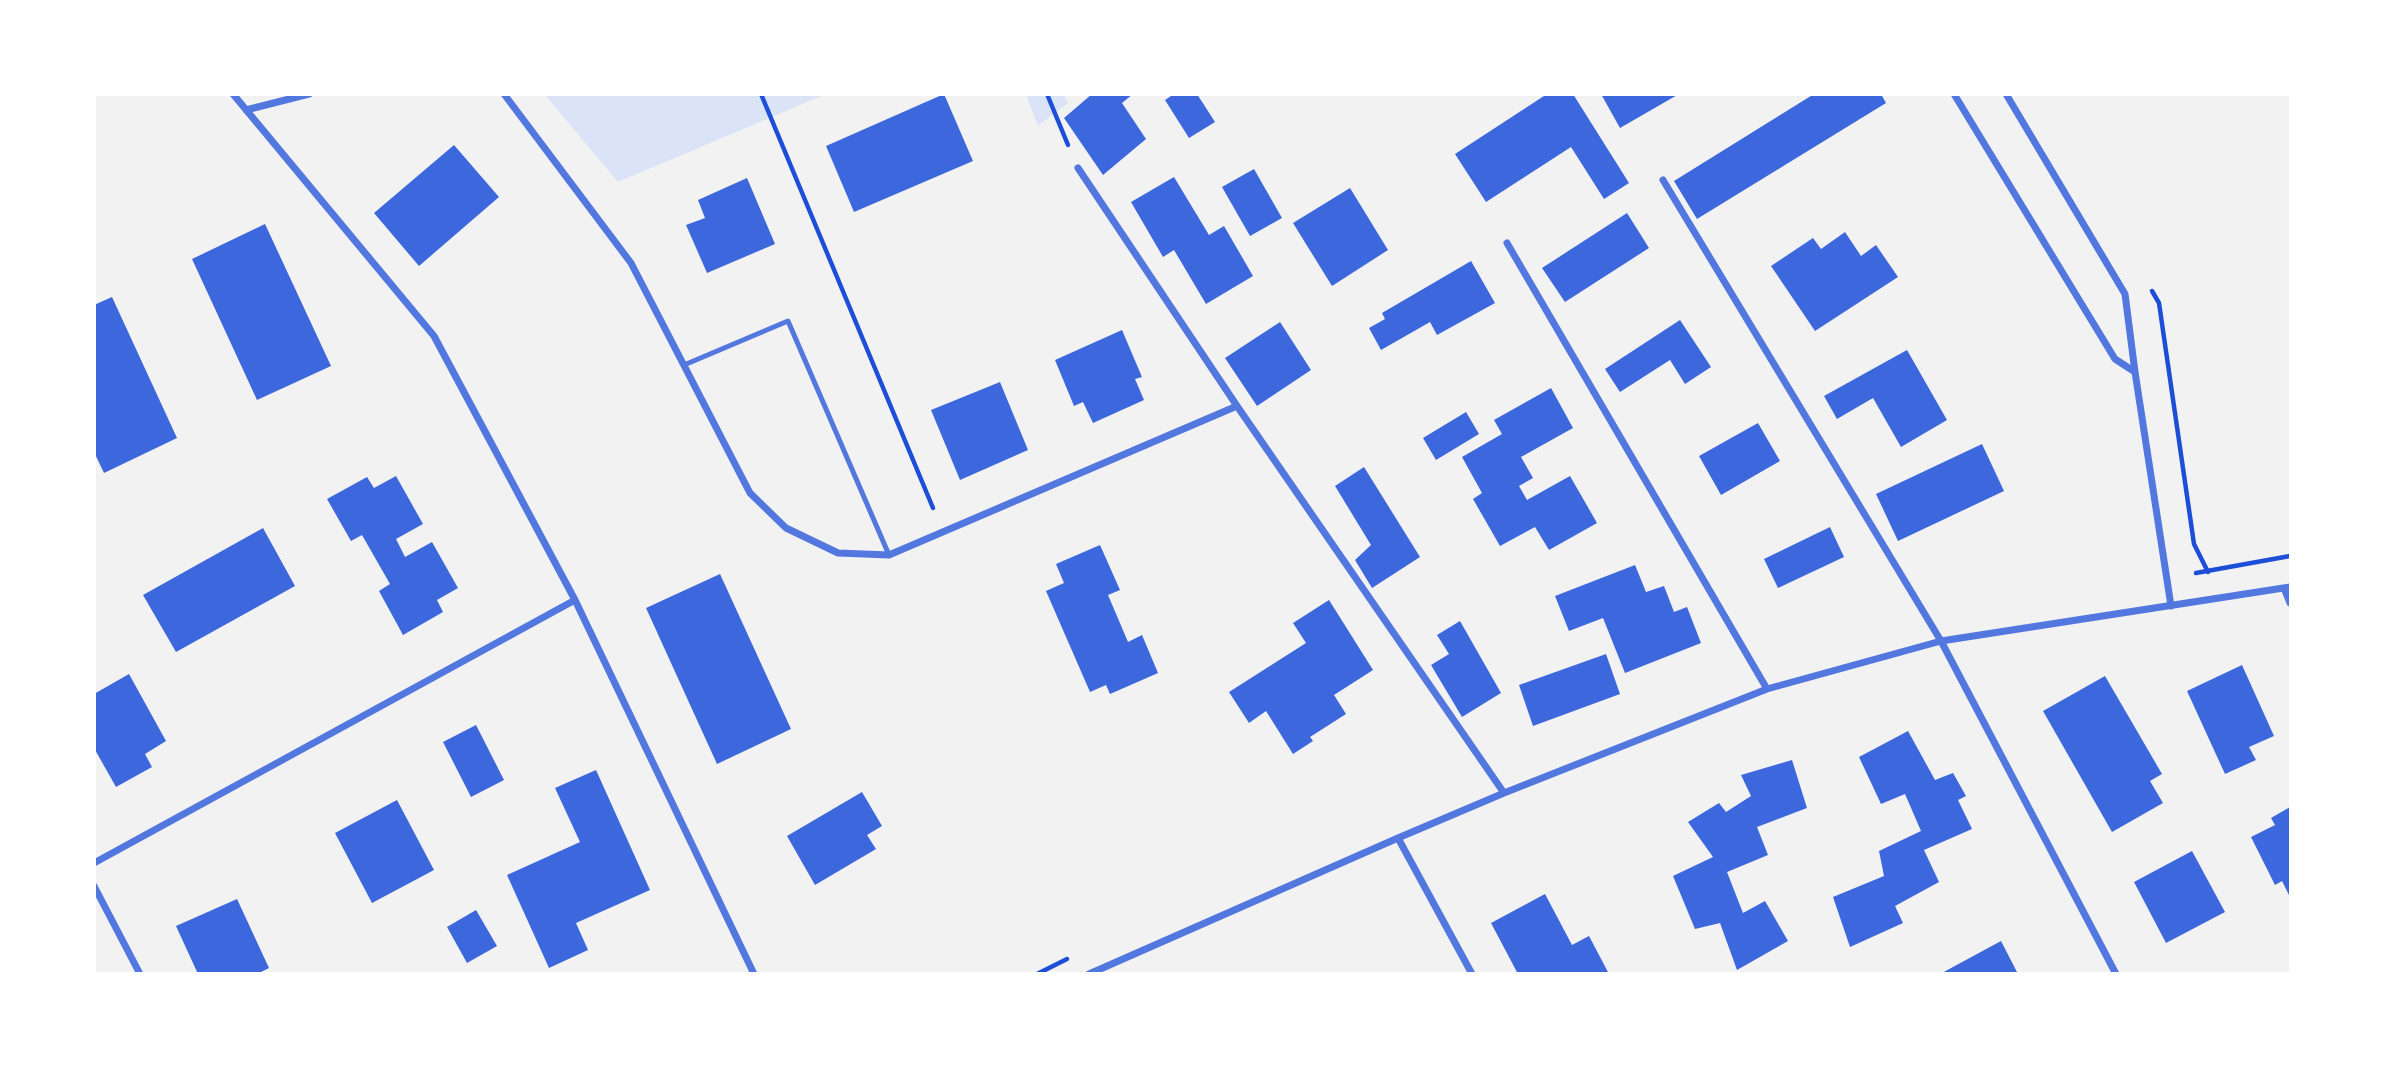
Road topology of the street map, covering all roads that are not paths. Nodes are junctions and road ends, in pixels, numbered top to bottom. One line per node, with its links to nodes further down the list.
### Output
1 (233, 94): 6 (street)
2 (309, 94): 6 (street)
3 (504, 94): 10 (street)
4 (1954, 94): 11 (street)
5 (2006, 94): 11 (street)
6 (246, 110): 15 (street)
7 (1078, 168): 12 (street)
8 (1663, 180): 18 (street)
9 (1507, 243): 19 (street)
10 (684, 365): 13 (street); 13 (lane)
11 (2135, 372): 17 (street)
12 (1237, 406): 13 (street); 20 (street)
13 (889, 555)
14 (2287, 588): 16 (street); 17 (street)
15 (575, 600): 22 (street); 25 (street)
16 (2291, 603)
17 (2171, 606): 18 (street)
18 (1941, 641): 19 (street); 28 (street)
19 (1767, 689): 20 (street)
20 (1504, 793): 21 (street)
21 (1398, 838): 26 (street); 27 (street)
22 (94, 863)
23 (94, 887): 24 (street)
24 (140, 974)
25 (754, 974)
26 (1089, 974)
27 (1472, 974)
28 (2116, 974)

